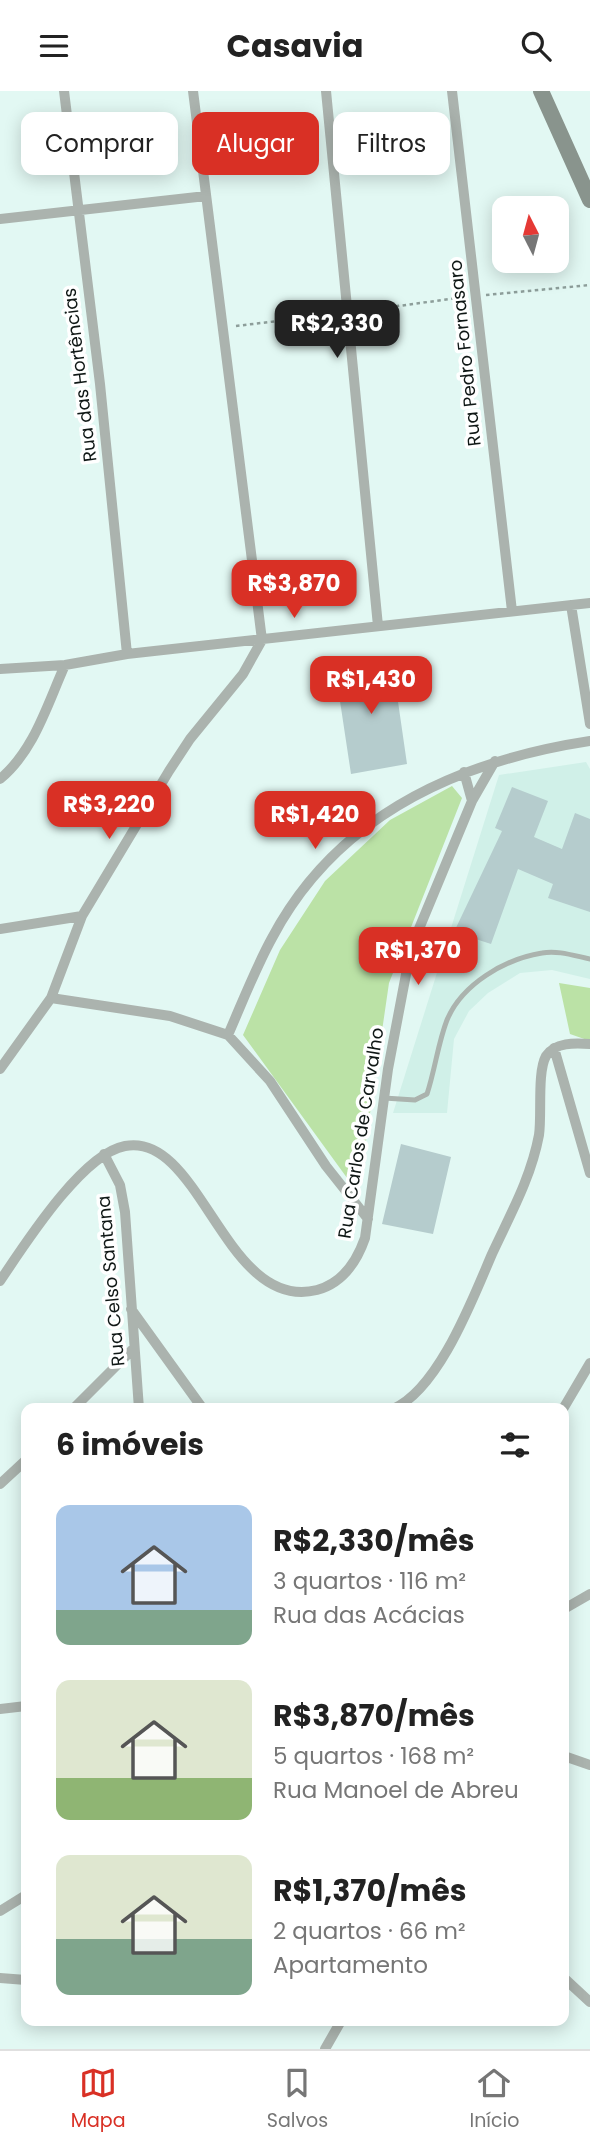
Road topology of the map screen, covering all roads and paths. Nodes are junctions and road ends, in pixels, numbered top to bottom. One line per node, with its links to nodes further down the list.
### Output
1 (64, 91): 8 (street, Rua das Hortências)
2 (193, 91): 6 (street)
3 (326, 91): 12 (street)
4 (452, 91): 11 (street, Rua Pedro Fornasaro)
5 (541, 91): 7 (street)
6 (206, 196): 8 (street); 13 (street)
7 (590, 200)
8 (77, 209): 9 (street); 19 (street, Rua das Hortências)
9 (0, 219)
10 (590, 285): 11 (path)
11 (476, 296): 12 (path); 16 (street, Rua Pedro Fornasaro)
12 (348, 312): 13 (path); 17 (street)
13 (222, 328): 18 (street)
14 (590, 603): 15 (street)
15 (571, 605): 16 (street); 22 (street)
16 (512, 611): 17 (street)
17 (377, 626): 18 (street)
18 (262, 640): 19 (street); 28 (street)
19 (128, 654): 20 (street)
20 (65, 665): 21 (street); 26 (street)
21 (0, 669)
22 (590, 724)
23 (590, 741): 24 (street)
24 (495, 761): 25 (street); 27 (street, Rua Carlos de Carvalho)
25 (464, 772): 27 (street); 32 (street)
26 (0, 779)
27 (472, 801): 36 (street, Rua Carlos de Carvalho)
28 (82, 916): 29 (street); 31 (street)
29 (0, 929)
30 (590, 959): 36 (lane)
31 (51, 998): 32 (street); 35 (street)
32 (228, 1035): 39 (street)
33 (590, 1044): 34 (street)
34 (554, 1048): 38 (street); 47 (street)
35 (0, 1069)
36 (384, 1098): 39 (street, Rua Carlos de Carvalho)
37 (104, 1154): 39 (street, Rua Carlos de Carvalho); 40 (street); 41 (street, Rua Celso Santana)
38 (590, 1173)
39 (368, 1219)
40 (2, 1273)
41 (131, 1309): 42 (street, Rua Celso Santana); 46 (street)
42 (134, 1348): 44 (street); 45 (street, Rua Celso Santana)
43 (590, 1363): 48 (street)
44 (79, 1403)
45 (139, 1403)
46 (199, 1403)
47 (403, 1403)
48 (567, 1403)
49 (21, 1465): 50 (street)
50 (0, 1484)
51 (590, 1594): 52 (street)
52 (569, 1606)
53 (21, 1707): 54 (street)
54 (0, 1709)
55 (569, 1758): 56 (street)
56 (590, 1765)
57 (21, 1898): 58 (street)
58 (0, 1911)
59 (0, 1978): 60 (street)
60 (21, 1980)
61 (569, 1983): 62 (street)
62 (590, 2002)
63 (338, 2026): 64 (street)
64 (325, 2049)

